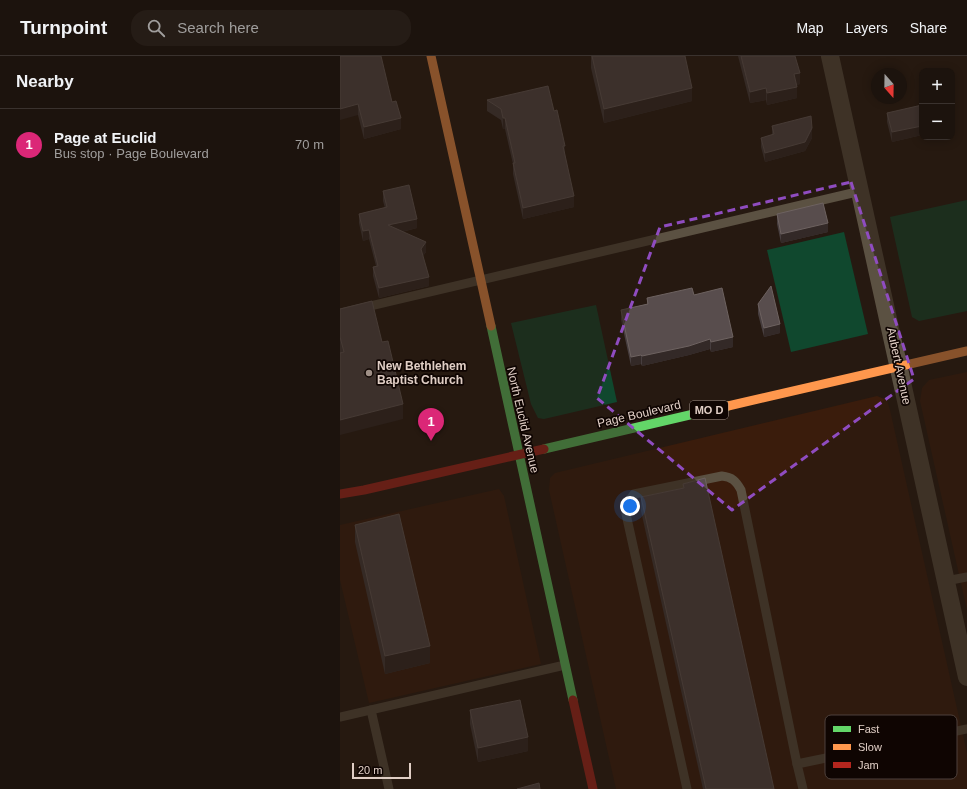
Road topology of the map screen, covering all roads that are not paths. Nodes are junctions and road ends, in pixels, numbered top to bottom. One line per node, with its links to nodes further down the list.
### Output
1 (830, 56): 3 (street, Aubert Avenue)
2 (435, 57): 4 (street, North Euclid Avenue)
3 (861, 191): 4 (lane); 7 (street, Aubert Avenue)
4 (480, 280): 5 (lane); 8 (street, North Euclid Avenue)
5 (340, 313)
6 (967, 351): 7 (street, Page Boulevard / MO D)
7 (900, 367): 8 (street, Page Boulevard / MO D); 11 (street, Aubert Avenue)
8 (519, 454): 9 (street, Page Boulevard / MO D); 12 (street, North Euclid Avenue)
9 (340, 494)
10 (967, 577): 11 (lane)
11 (946, 581): 13 (street, Aubert Avenue)
12 (565, 665): 14 (lane); 21 (street, North Euclid Avenue)
13 (967, 677)
14 (371, 710): 15 (lane); 20 (lane)
15 (340, 717)
16 (967, 729): 17 (lane)
17 (957, 731)
18 (825, 758): 19 (lane)
19 (797, 764): 22 (lane); 23 (lane)
20 (388, 789)
21 (593, 789)
22 (687, 789)
23 (803, 789)

